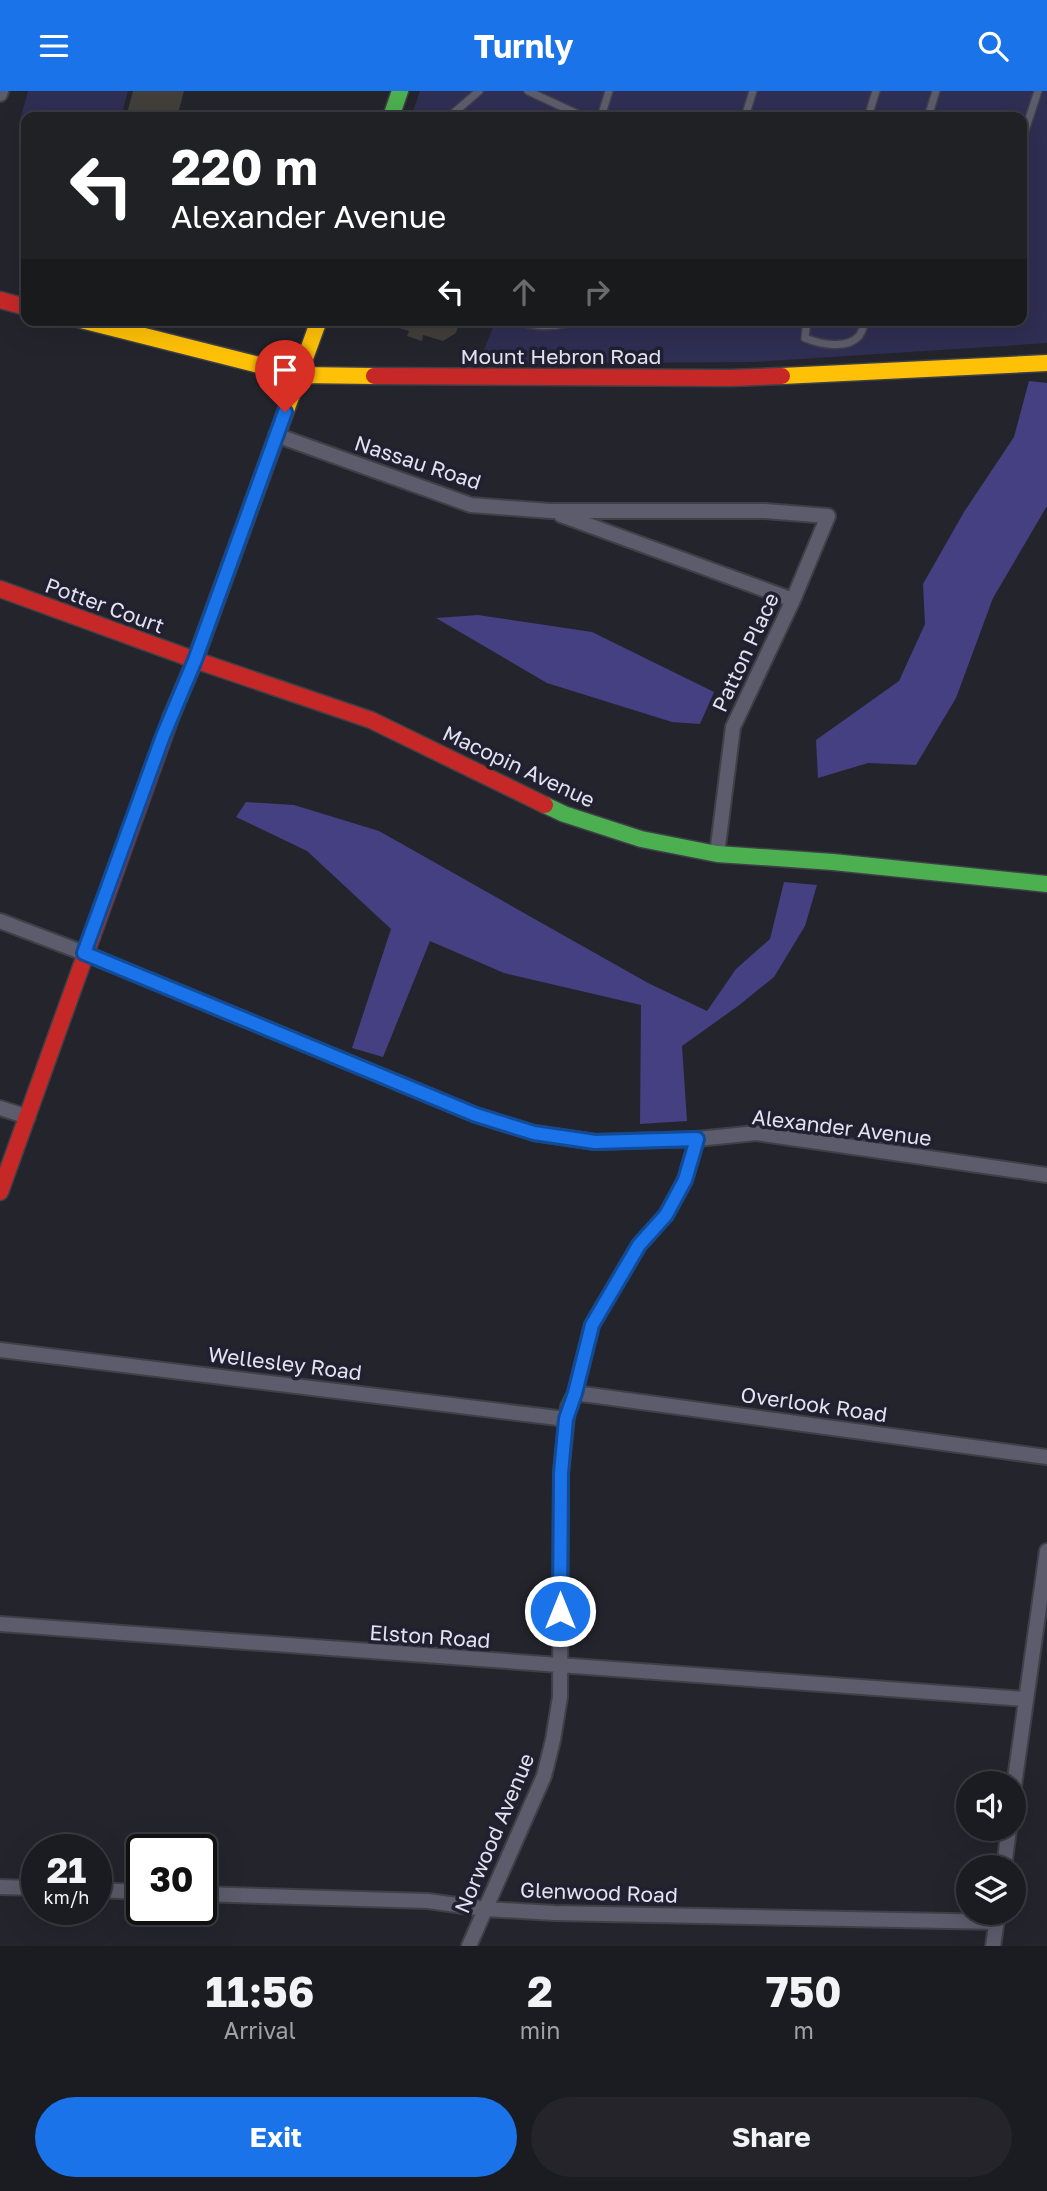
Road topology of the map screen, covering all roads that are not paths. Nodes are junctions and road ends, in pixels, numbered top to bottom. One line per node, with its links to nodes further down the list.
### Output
1 (400, 91): 9 (main road)
2 (479, 91): 10 (lane)
3 (528, 91): 11 (lane)
4 (609, 91): 12 (lane)
5 (753, 91): 13 (lane)
6 (876, 91): 14 (lane)
7 (936, 91): 15 (lane)
8 (1038, 91): 16 (lane)
9 (393, 112)
10 (455, 112)
11 (573, 112)
12 (603, 112)
13 (747, 112)
14 (870, 112)
15 (930, 112)
16 (1027, 125)
17 (0, 300): 18 (main road)
18 (21, 306)
19 (104, 326): 24 (main road, Mount Hebron Road)
20 (317, 326): 24 (main road)
21 (806, 326): 22 (lane)
22 (863, 326)
23 (1047, 363): 24 (main road, Mount Hebron Road)
24 (299, 375): 25 (main road)
25 (276, 435): 26 (street, Nassau Road); 30 (main road)
26 (550, 511): 27 (street, Nassau Road); 29 (street, Nassau Road)
27 (828, 516): 29 (street, Patton Place)
28 (0, 589): 30 (main road, Potter Court)
29 (793, 600): 31 (street, Patton Place)
30 (195, 660): 31 (main road, Macopin Avenue); 34 (main road)
31 (717, 854): 32 (main road, Macopin Avenue)
32 (1047, 884)
33 (0, 921): 34 (street, Alexander Avenue)
34 (84, 953): 36 (main road); 37 (street, Alexander Avenue)
35 (0, 1108): 36 (street)
36 (28, 1117): 39 (main road)
37 (697, 1139): 38 (street, Alexander Avenue); 41 (street, Norwood Avenue)
38 (1047, 1175)
39 (0, 1192)
40 (0, 1350): 42 (street, Wellesley Road)
41 (575, 1393): 42 (street, Norwood Avenue); 43 (street, Overlook Road)
42 (566, 1419): 46 (street, Norwood Avenue)
43 (1047, 1457)
44 (1047, 1551): 47 (street)
45 (0, 1625): 46 (street, Elston Road)
46 (559, 1667): 47 (street, Elston Road); 52 (street, Norwood Avenue)
47 (1025, 1699): 48 (street)
48 (1016, 1771)
49 (0, 1887): 50 (street)
50 (21, 1888)
51 (217, 1894): 52 (street, Glenwood Road)
52 (485, 1909): 53 (street, Glenwood Road); 55 (street, Norwood Avenue)
53 (956, 1917)
54 (997, 1925): 56 (street)
55 (469, 1946)
56 (993, 1946)

